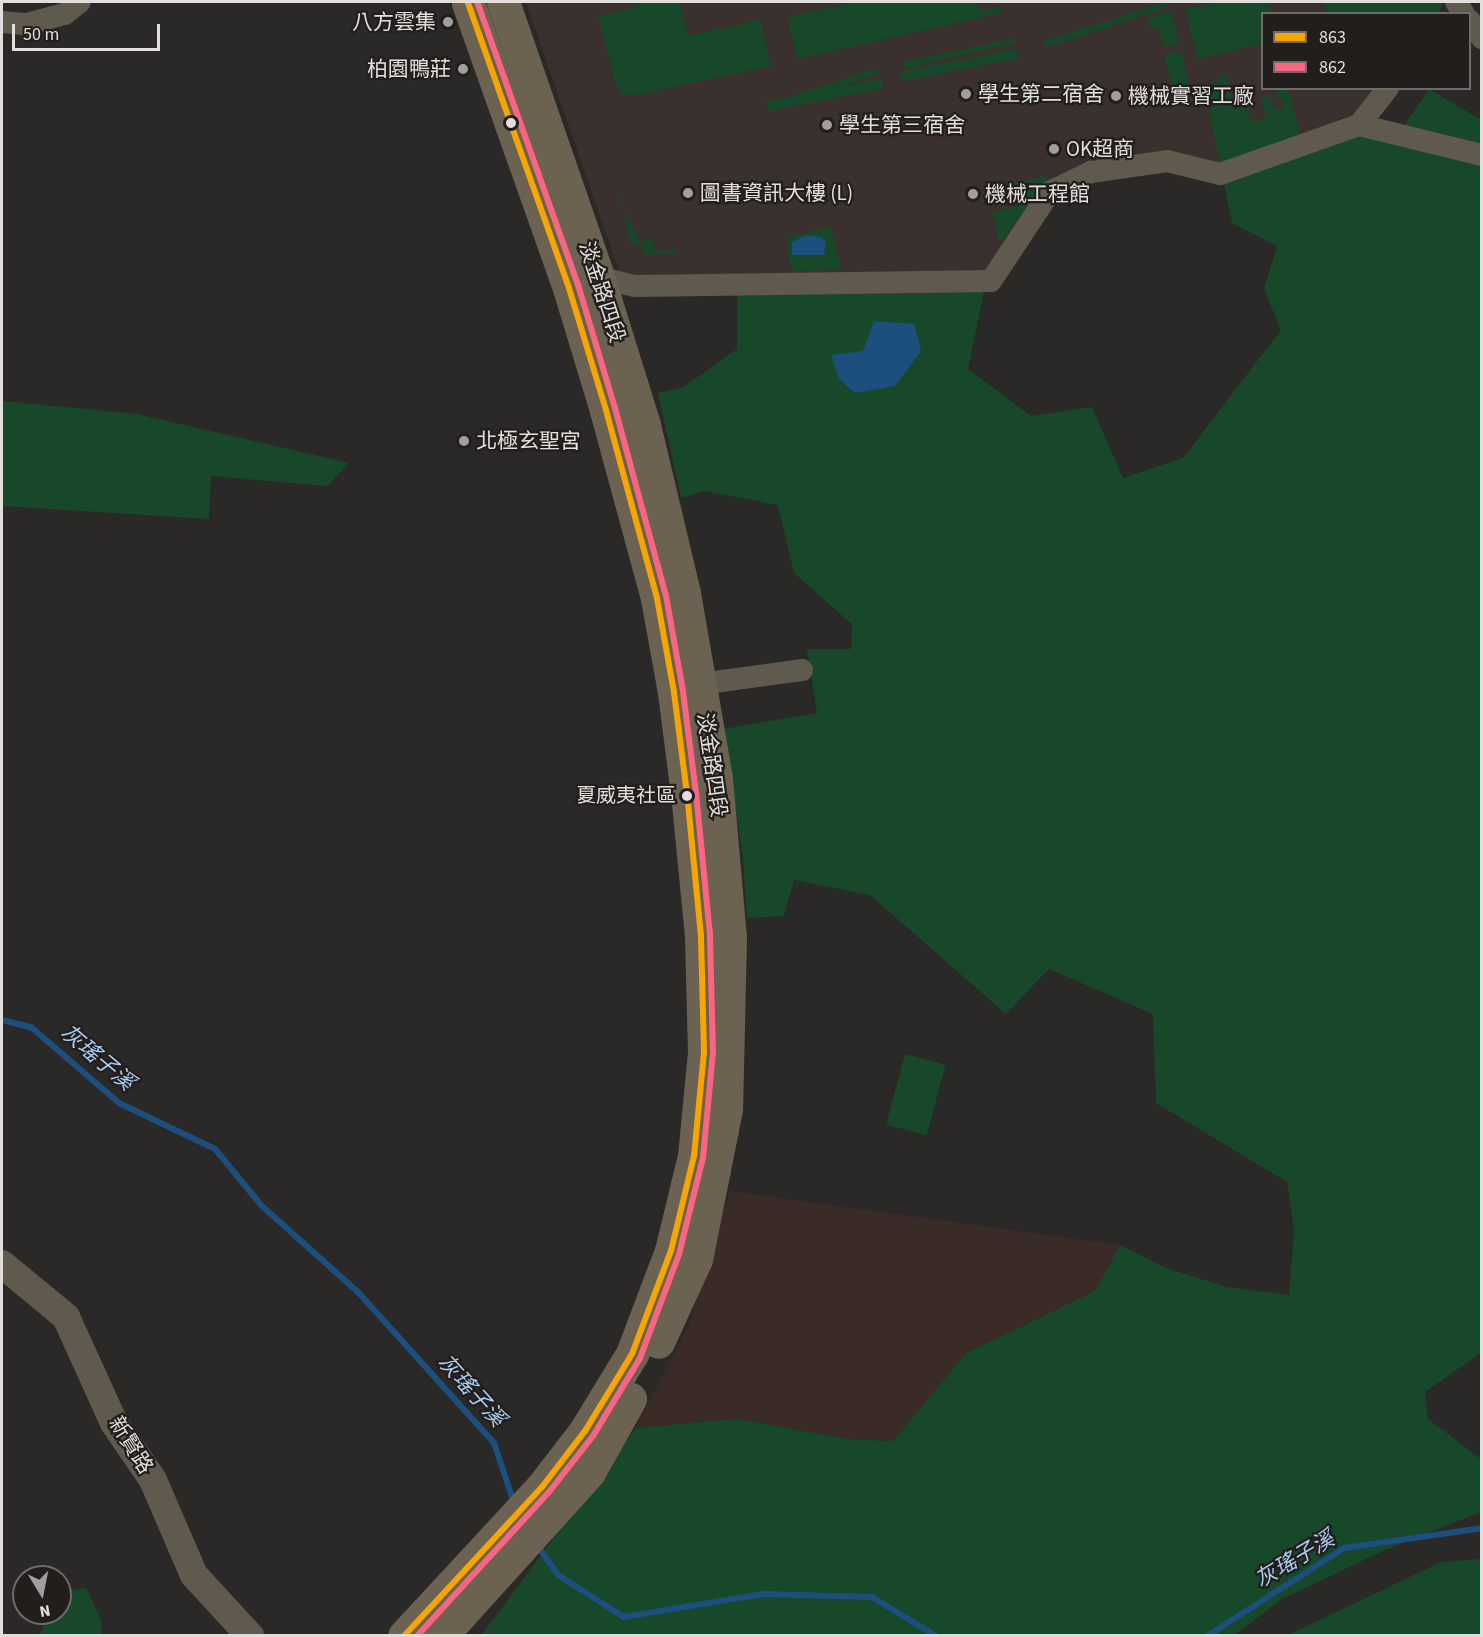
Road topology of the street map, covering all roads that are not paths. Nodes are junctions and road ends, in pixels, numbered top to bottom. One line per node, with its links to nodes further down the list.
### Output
1 (80, 2): 4 (street)
2 (468, 2): 10 (main road, 淡金路四段)
3 (503, 2): 10 (main road, 淡金路四段)
4 (3, 19)
5 (1471, 22): 6 (street)
6 (1482, 38)
7 (1386, 90): 8 (street)
8 (1359, 125): 9 (street); 10 (street)
9 (1482, 155)
10 (583, 282): 12 (main road, 淡金路四段); 14 (main road, 淡金路四段)
11 (802, 670): 12 (street)
12 (700, 684): 14 (main road, 淡金路四段)
13 (2, 1264): 16 (street, 新賢路)
14 (547, 1500): 15 (main road)
15 (497, 1557): 17 (main road); 18 (main road)
16 (250, 1635)
17 (404, 1635)
18 (441, 1635)

